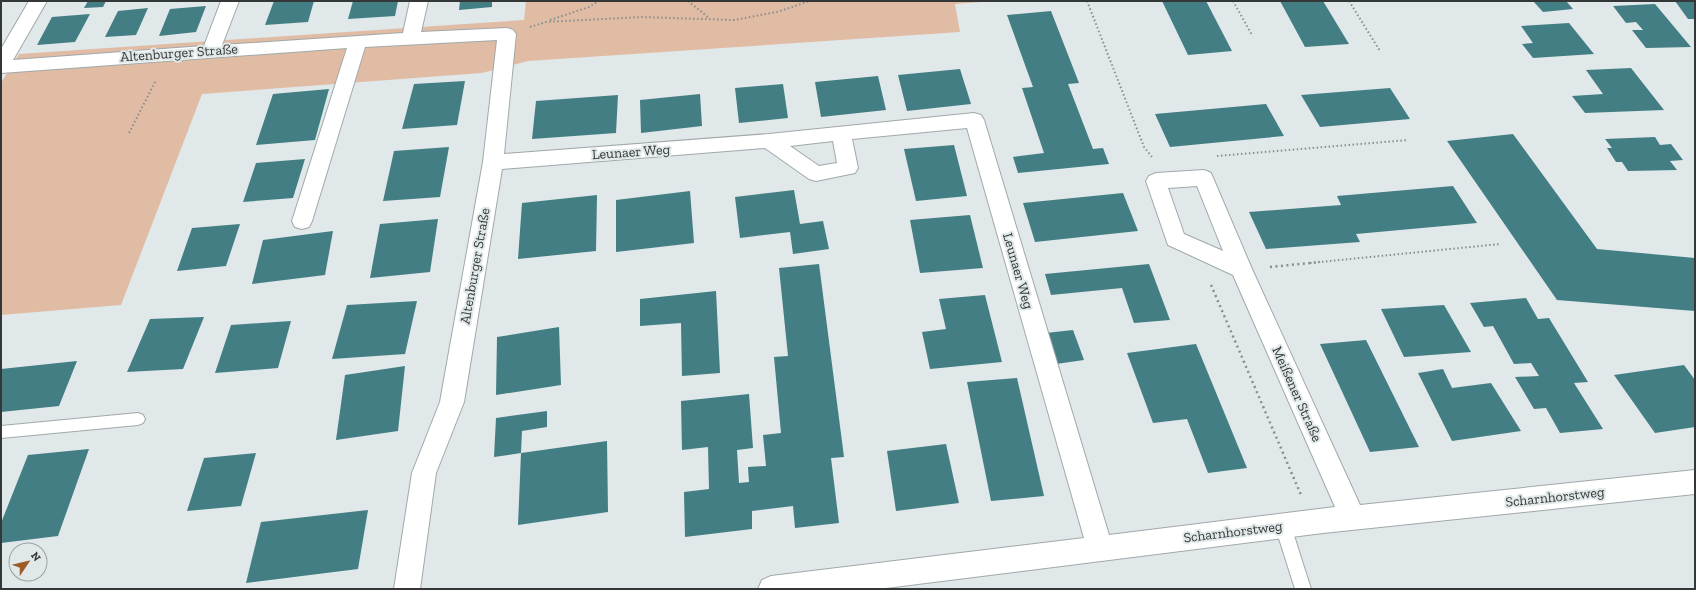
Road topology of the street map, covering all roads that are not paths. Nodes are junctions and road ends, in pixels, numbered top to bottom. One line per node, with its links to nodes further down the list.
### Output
1 (38, 1): 7 (street)
2 (230, 1): 6 (street)
3 (420, 1): 4 (street)
4 (411, 38): 5 (street, Altenburger Straße); 10 (street, Altenburger Straße)
5 (358, 41): 6 (street, Altenburger Straße); 11 (street)
6 (211, 51): 7 (street, Altenburger Straße)
7 (1, 66)
8 (842, 134): 9 (street, Leunaer Weg); 9 (street); 18 (street, Leunaer Weg)
9 (769, 141): 10 (street, Leunaer Weg)
10 (493, 162): 19 (street, Altenburger Straße)
11 (302, 221)
12 (1241, 269): 12 (street, Meißener Straße); 16 (street, Meißener Straße)
13 (138, 419): 14 (lane)
14 (1, 432)
15 (1695, 482): 16 (street, Scharnhorstweg)
16 (1353, 519): 17 (street, Scharnhorstweg)
17 (1283, 526): 18 (street, Scharnhorstweg); 21 (lane)
18 (1100, 548): 20 (street, Scharnhorstweg)
19 (407, 589)
20 (771, 589)
21 (1303, 589)

